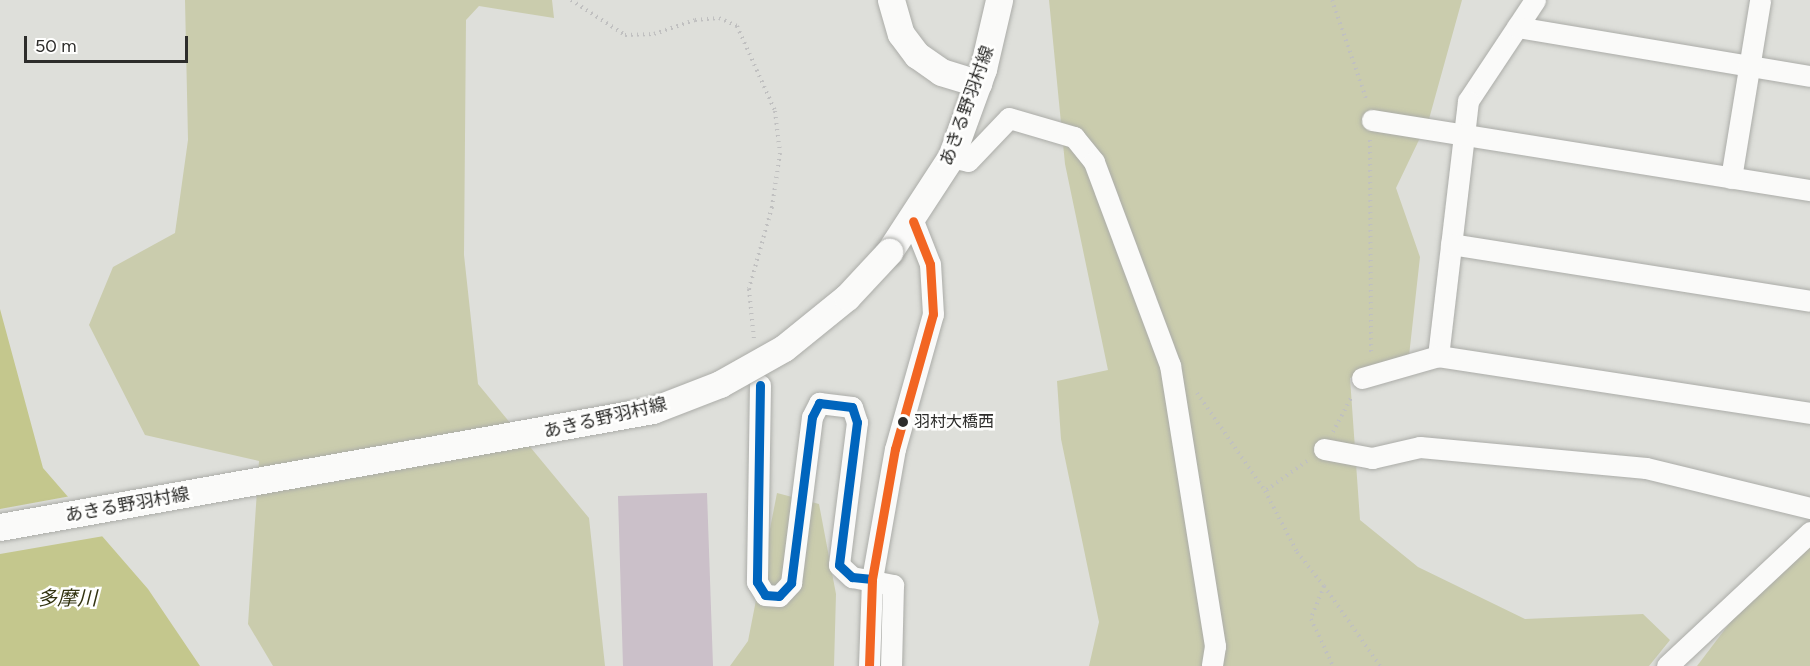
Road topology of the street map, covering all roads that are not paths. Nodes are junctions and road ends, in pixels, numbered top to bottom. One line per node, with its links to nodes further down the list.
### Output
1 (891, 0): 8 (main road)
2 (999, 0): 8 (main road, あきる野羽村線)
3 (1535, 0): 5 (street)
4 (1760, 0): 6 (street)
5 (1517, 27): 6 (street); 10 (street)
6 (1749, 65): 7 (street); 12 (street)
7 (1810, 76)
8 (978, 83): 11 (main road, あきる野羽村線)
9 (1372, 120): 10 (street)
10 (1463, 134): 12 (street); 15 (street)
11 (951, 157): 14 (main road, あきる野羽村線); 28 (street)
12 (1731, 178): 13 (street)
13 (1810, 190)
14 (913, 221): 23 (main road, あきる野羽村線, bridge); 25 (street)
15 (1451, 244): 16 (street); 17 (street)
16 (1810, 301)
17 (1438, 356): 18 (street); 20 (street)
18 (1362, 378)
19 (760, 386): 25 (street)
20 (1810, 413)
21 (1324, 449): 22 (street)
22 (1810, 508)
23 (0, 527)
24 (1810, 532): 29 (street)
25 (872, 579): 26 (street); 27 (street)
26 (869, 666)
27 (891, 666)
28 (1212, 666)
29 (1667, 666)

